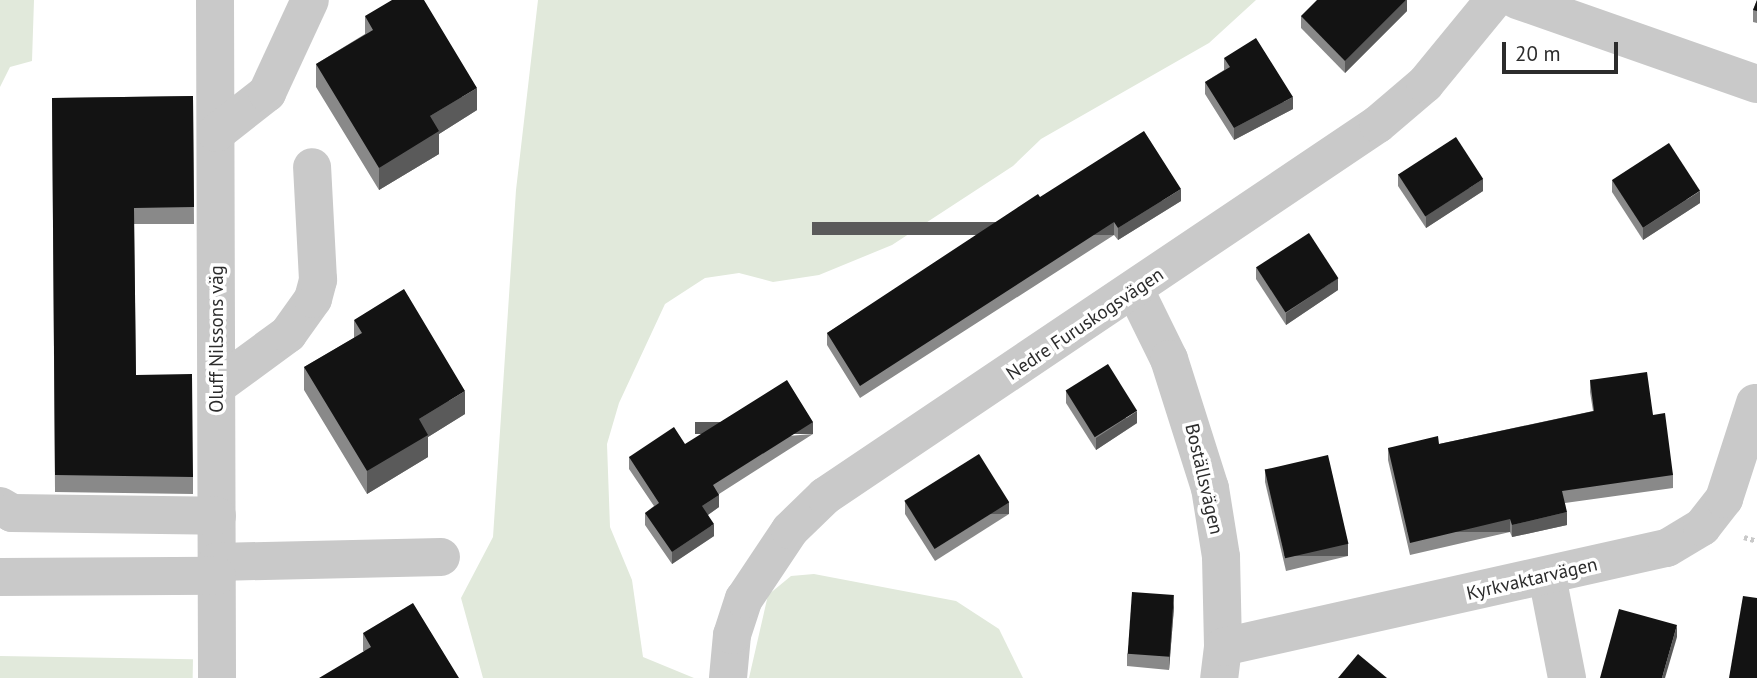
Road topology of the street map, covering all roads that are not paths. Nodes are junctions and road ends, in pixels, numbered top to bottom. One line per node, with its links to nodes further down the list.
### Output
1 (215, 0): 6 (street, Oluff Nilssons väg)
2 (310, 0): 6 (street)
3 (1494, 0): 8 (street, Nedre Furuskogsvägen)
4 (1517, 0): 5 (street)
5 (1757, 84)
6 (216, 133): 9 (street, Oluff Nilssons väg)
7 (312, 167): 9 (street)
8 (1135, 290): 17 (street, Boställsvägen); 19 (street, Nedre Furuskogsvägen)
9 (217, 386): 12 (street, Oluff Nilssons väg)
10 (1755, 403): 15 (street, Kyrkvaktarvägen)
11 (0, 506): 12 (street)
12 (217, 516): 14 (street, Oluff Nilssons väg)
13 (441, 557): 14 (street)
14 (217, 569): 16 (street); 18 (street, Oluff Nilssons väg)
15 (1547, 576): 17 (street, Kyrkvaktarvägen); 20 (street)
16 (0, 577)
17 (1221, 663)
18 (217, 678)
19 (728, 678)
20 (1567, 678)

